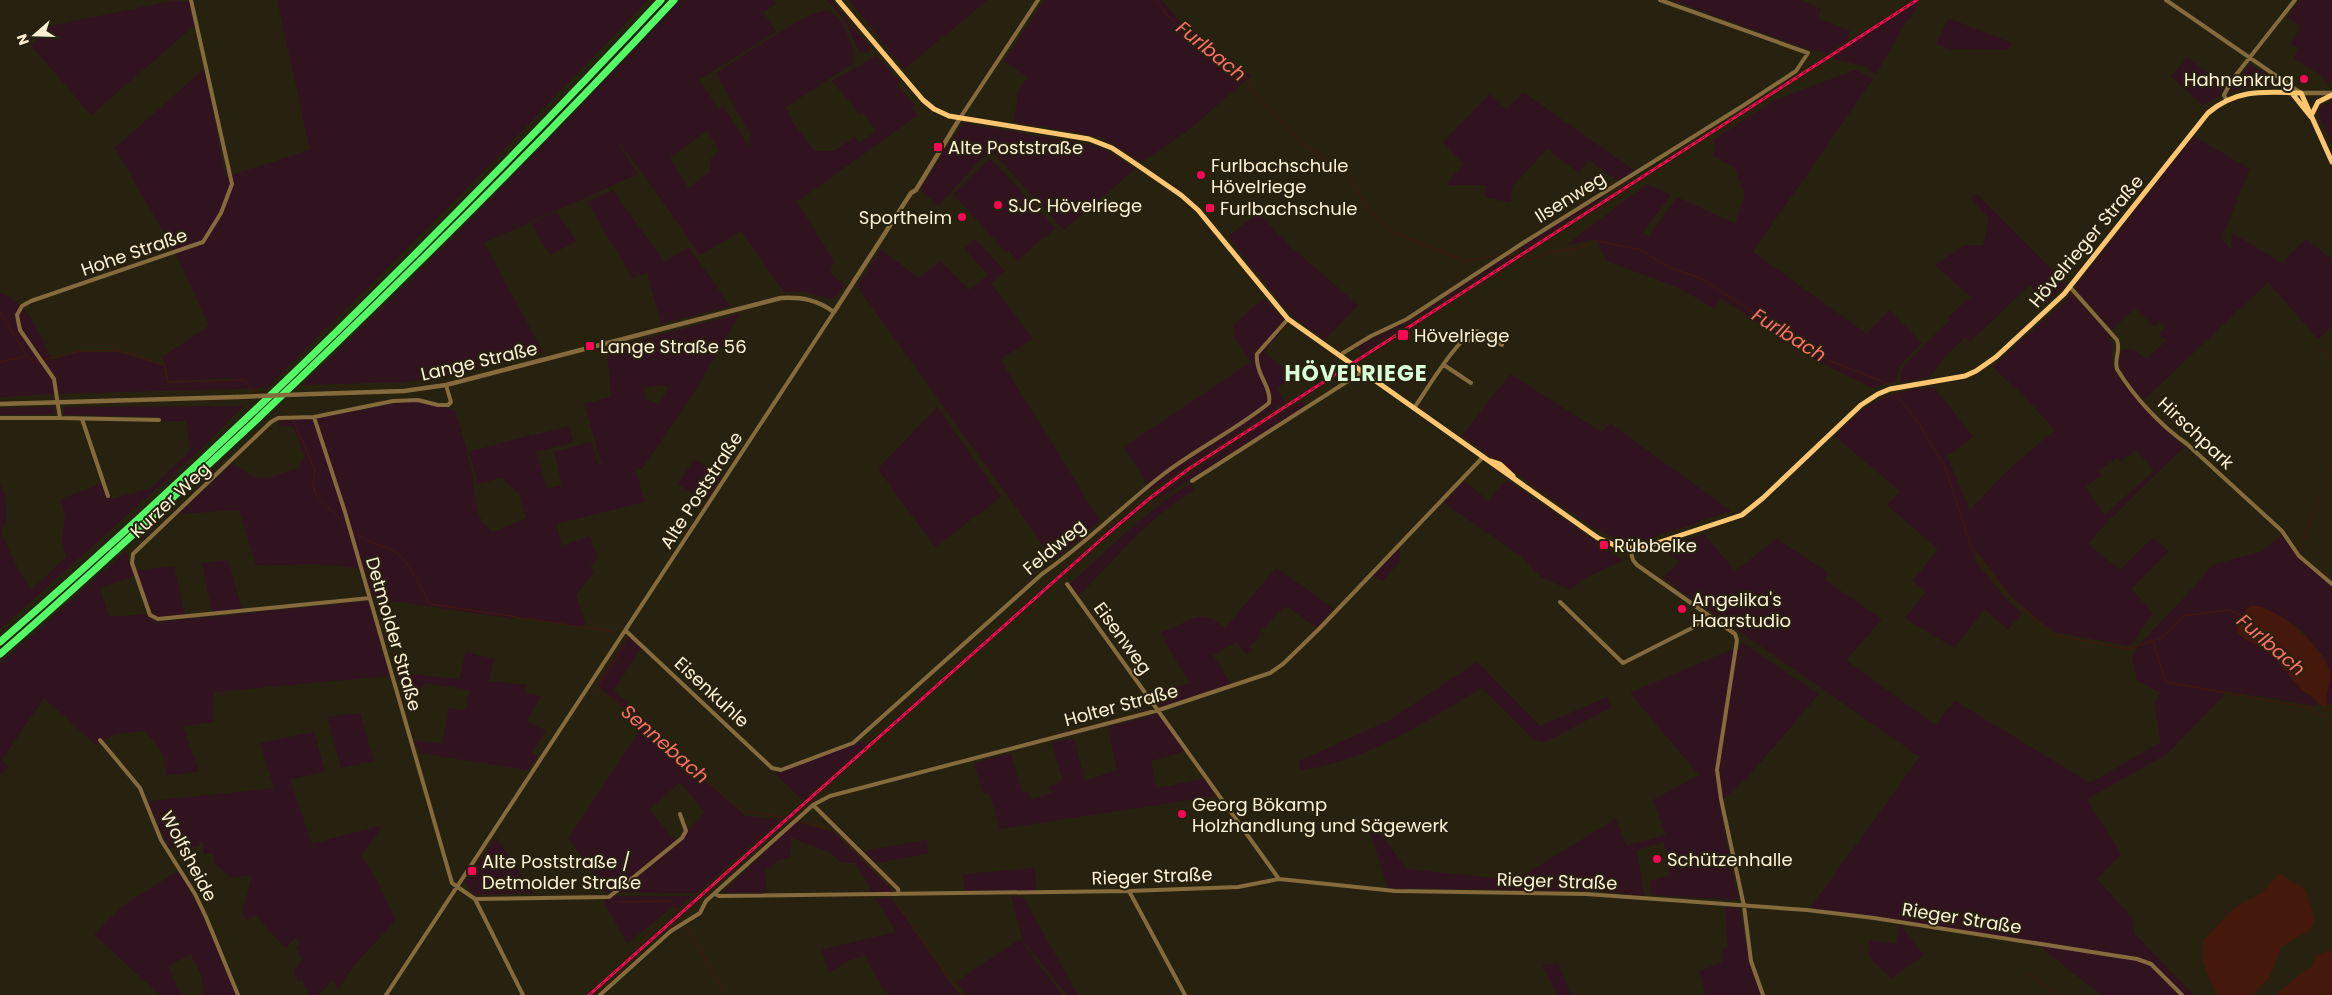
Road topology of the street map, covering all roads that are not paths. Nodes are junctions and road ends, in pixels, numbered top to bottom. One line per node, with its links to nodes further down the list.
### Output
1 (192, 0): 31 (street, Hohe Straße)
2 (660, 0): 49 (highway, bridge)
3 (674, 0): 50 (highway)
4 (838, 0): 18 (main road, Hövelrieger Straße)
5 (1038, 0): 18 (street, Alte Poststraße)
6 (1660, 0): 26 (street, Ilsenweg)
7 (2166, 0): 9 (street)
8 (2295, 0): 9 (street)
9 (2250, 57): 10 (street); 15 (street)
10 (2287, 83): 12 (street); 13 (street)
11 (2280, 92): 12 (main road, Hövelrieger Straße); 15 (main road, Hövelrieger Straße); 16 (main road)
12 (2291, 92): 13 (main road, Hövelrieger Straße); 16 (main road)
13 (2300, 93): 14 (street); 17 (main road)
14 (2332, 94): 17 (main road)
15 (2226, 99): 20 (main road, Hövelrieger Straße)
16 (2295, 99): 17 (main road)
17 (2311, 117): 19 (main road)
18 (960, 118): 21 (street, Alte Poststraße); 22 (main road, Hövelrieger Straße)
19 (2332, 162)
20 (2070, 287): 42 (main road, Hövelrieger Straße); 44 (street, Hirschpark)
21 (834, 312): 30 (street, Lange Straße); 48 (street, Alte Poststraße)
22 (1288, 319): 26 (main road, Hövelrieger Straße); 53 (street, Feldweg)
23 (1481, 334): 24 (street); 24 (street); 25 (street)
24 (1463, 340): 27 (street)
25 (1502, 345)
26 (1341, 357): 28 (main road, Hövelrieger Straße)
27 (1444, 365): 29 (street); 33 (street)
28 (1362, 372): 33 (main road, Hövelrieger Straße); 40 (street)
29 (1471, 383)
30 (446, 386): 31 (street, Lange Straße, bridge); 34 (street)
31 (59, 401): 32 (street, Lange Straße); 36 (street)
32 (0, 404)
33 (1414, 408): 39 (main road, Hövelrieger Straße)
34 (314, 417): 45 (street, Detmolder Straße); 45 (street, Kurzer Weg)
35 (0, 418): 36 (street)
36 (60, 418): 37 (street)
37 (82, 419): 38 (street); 41 (street)
38 (159, 420)
39 (1485, 458): 42 (main road, Hövelrieger Straße); 51 (street, Holter Straße)
40 (1192, 481)
41 (108, 496)
42 (1630, 549): 47 (street)
43 (1067, 584): 51 (street, Eisenweg)
44 (2332, 584)
45 (370, 598): 57 (street, Detmolder Straße)
46 (1560, 602): 47 (street)
47 (1707, 614): 62 (street)
48 (626, 631): 53 (street, Eisenkuhle); 57 (street, Alte Poststraße)
49 (0, 642)
50 (0, 654)
51 (1159, 710): 54 (street, Holter Straße); 56 (street, Eisenweg)
52 (100, 740): 63 (street, Wolfsheide)
53 (781, 770)
54 (813, 805): 59 (street, Holter Straße); 60 (street)
55 (680, 814): 61 (street)
56 (1279, 879): 58 (street, Rieger Straße); 62 (street, Rieger Straße)
57 (457, 888): 61 (street); 64 (street, Alte Poststraße)
58 (1129, 891): 60 (street, Rieger Straße); 67 (street)
59 (715, 894): 60 (street, Rieger Straße); 66 (street)
60 (899, 894)
61 (475, 899): 65 (street)
62 (1744, 906): 68 (street); 69 (street, Rieger Straße)
63 (238, 995)
64 (386, 995)
65 (523, 995)
66 (600, 995)
67 (1185, 995)
68 (1763, 995)
69 (2182, 995)

